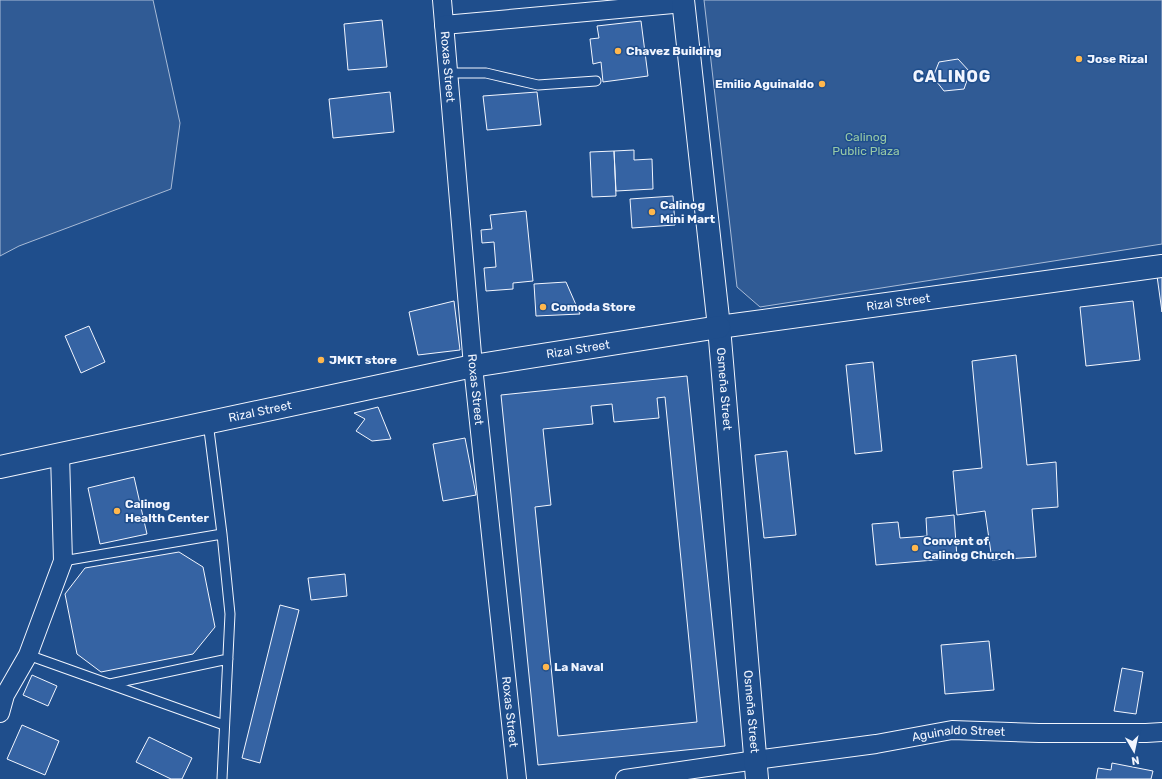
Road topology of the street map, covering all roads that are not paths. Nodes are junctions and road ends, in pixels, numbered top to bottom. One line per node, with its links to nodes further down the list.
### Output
1 (442, 0): 3 (street, Roxas Street)
2 (684, 2): 3 (street); 7 (main road, Osmeña Street)
3 (444, 25): 4 (street, Roxas Street)
4 (448, 73): 5 (lane); 8 (street, Roxas Street)
5 (596, 81)
6 (1162, 266): 7 (main road, Rizal Street)
7 (719, 327): 8 (main road, Rizal Street); 20 (main road, Osmeña Street)
8 (473, 366): 9 (main road, Rizal Street); 22 (street, Roxas Street)
9 (208, 422): 10 (main road, Rizal Street); 12 (lane)
10 (60, 454): 11 (main road, Rizal Street); 13 (street)
11 (0, 467)
12 (222, 534): 13 (lane); 15 (lane)
13 (63, 561): 14 (street)
14 (28, 655): 16 (lane); 17 (street)
15 (228, 659): 16 (lane); 18 (lane)
16 (109, 684): 18 (lane)
17 (0, 713)
18 (224, 725): 21 (lane)
19 (1162, 732): 20 (street, Aguinaldo Street)
20 (756, 769): 23 (street, Aguinaldo Street)
21 (222, 779)
22 (517, 779)
23 (625, 779)

